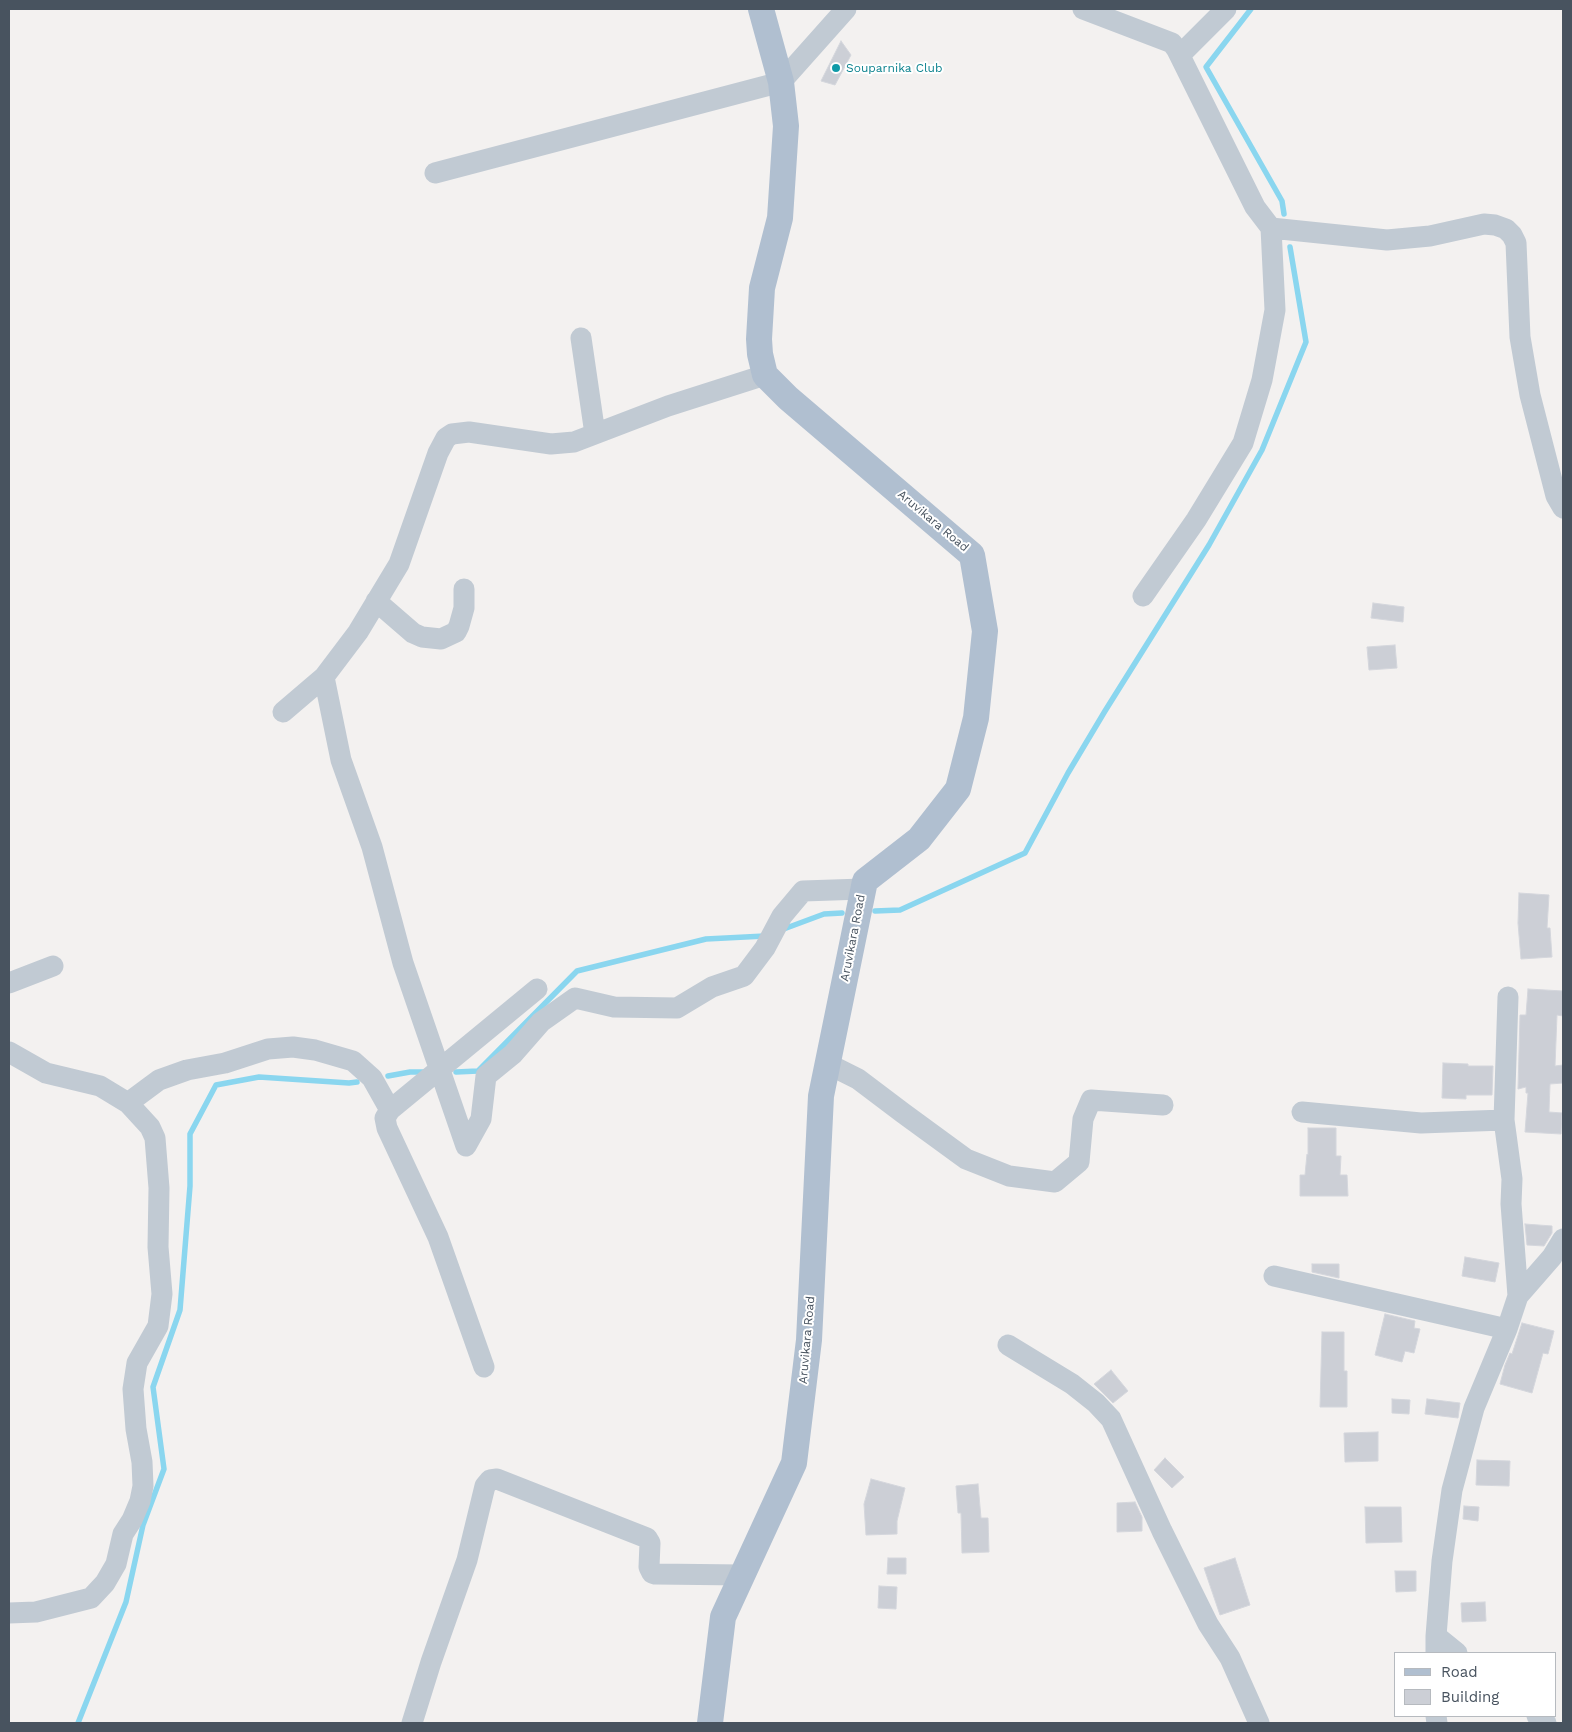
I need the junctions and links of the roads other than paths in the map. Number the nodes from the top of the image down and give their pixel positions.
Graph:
1 (761, 9) edge
2 (846, 9) edge
3 (1083, 9) edge
4 (1226, 9) edge
5 (1180, 56) junction
6 (780, 82) junction
7 (435, 174) dead end
8 (1271, 228) junction
9 (581, 338) dead end
10 (765, 376) junction
11 (595, 434) junction
12 (1563, 508) edge
13 (464, 588) dead end
14 (1143, 596) dead end
15 (376, 602) junction
16 (324, 677) junction
17 (283, 712) dead end
18 (863, 889) junction
19 (53, 966) dead end
20 (9, 983) edge
21 (537, 989) dead end
22 (1508, 997) dead end
23 (9, 1052) edge
24 (828, 1064) junction
25 (440, 1069) junction
26 (128, 1103) junction
27 (1163, 1105) dead end
28 (390, 1110) junction
29 (1302, 1112) dead end
30 (1504, 1120) junction
31 (1563, 1238) edge
32 (1274, 1276) dead end
33 (1518, 1296) junction
34 (1507, 1329) junction
35 (1008, 1345) dead end
36 (484, 1368) dead end
37 (743, 1575) junction
38 (9, 1613) edge
39 (1436, 1645) edge
40 (1454, 1652) edge
41 (412, 1723) edge
42 (710, 1723) edge
43 (1259, 1723) edge

1 - 6 main road
2 - 6 street
3 - 5 street
4 - 5 street
5 - 8 street
6 - 7 street
6 - 10 main road
8 - 12 street
8 - 14 street
9 - 11 street
10 - 11 street
10 - 18 main road, Aruvikara Road
11 - 15 street
13 - 15 street
15 - 16 street
16 - 17 street
16 - 25 street
18 - 24 main road, Aruvikara Road
18 - 25 street
19 - 20 street
21 - 25 street
22 - 30 street
23 - 26 street
24 - 27 street
24 - 37 main road, Aruvikara Road
25 - 28 street
26 - 28 street
26 - 38 street
28 - 36 street
29 - 30 street
30 - 33 street
31 - 33 street
32 - 34 street
33 - 34 street
34 - 39 street
35 - 43 street
37 - 41 street
37 - 42 main road, Aruvikara Road
39 - 40 street

